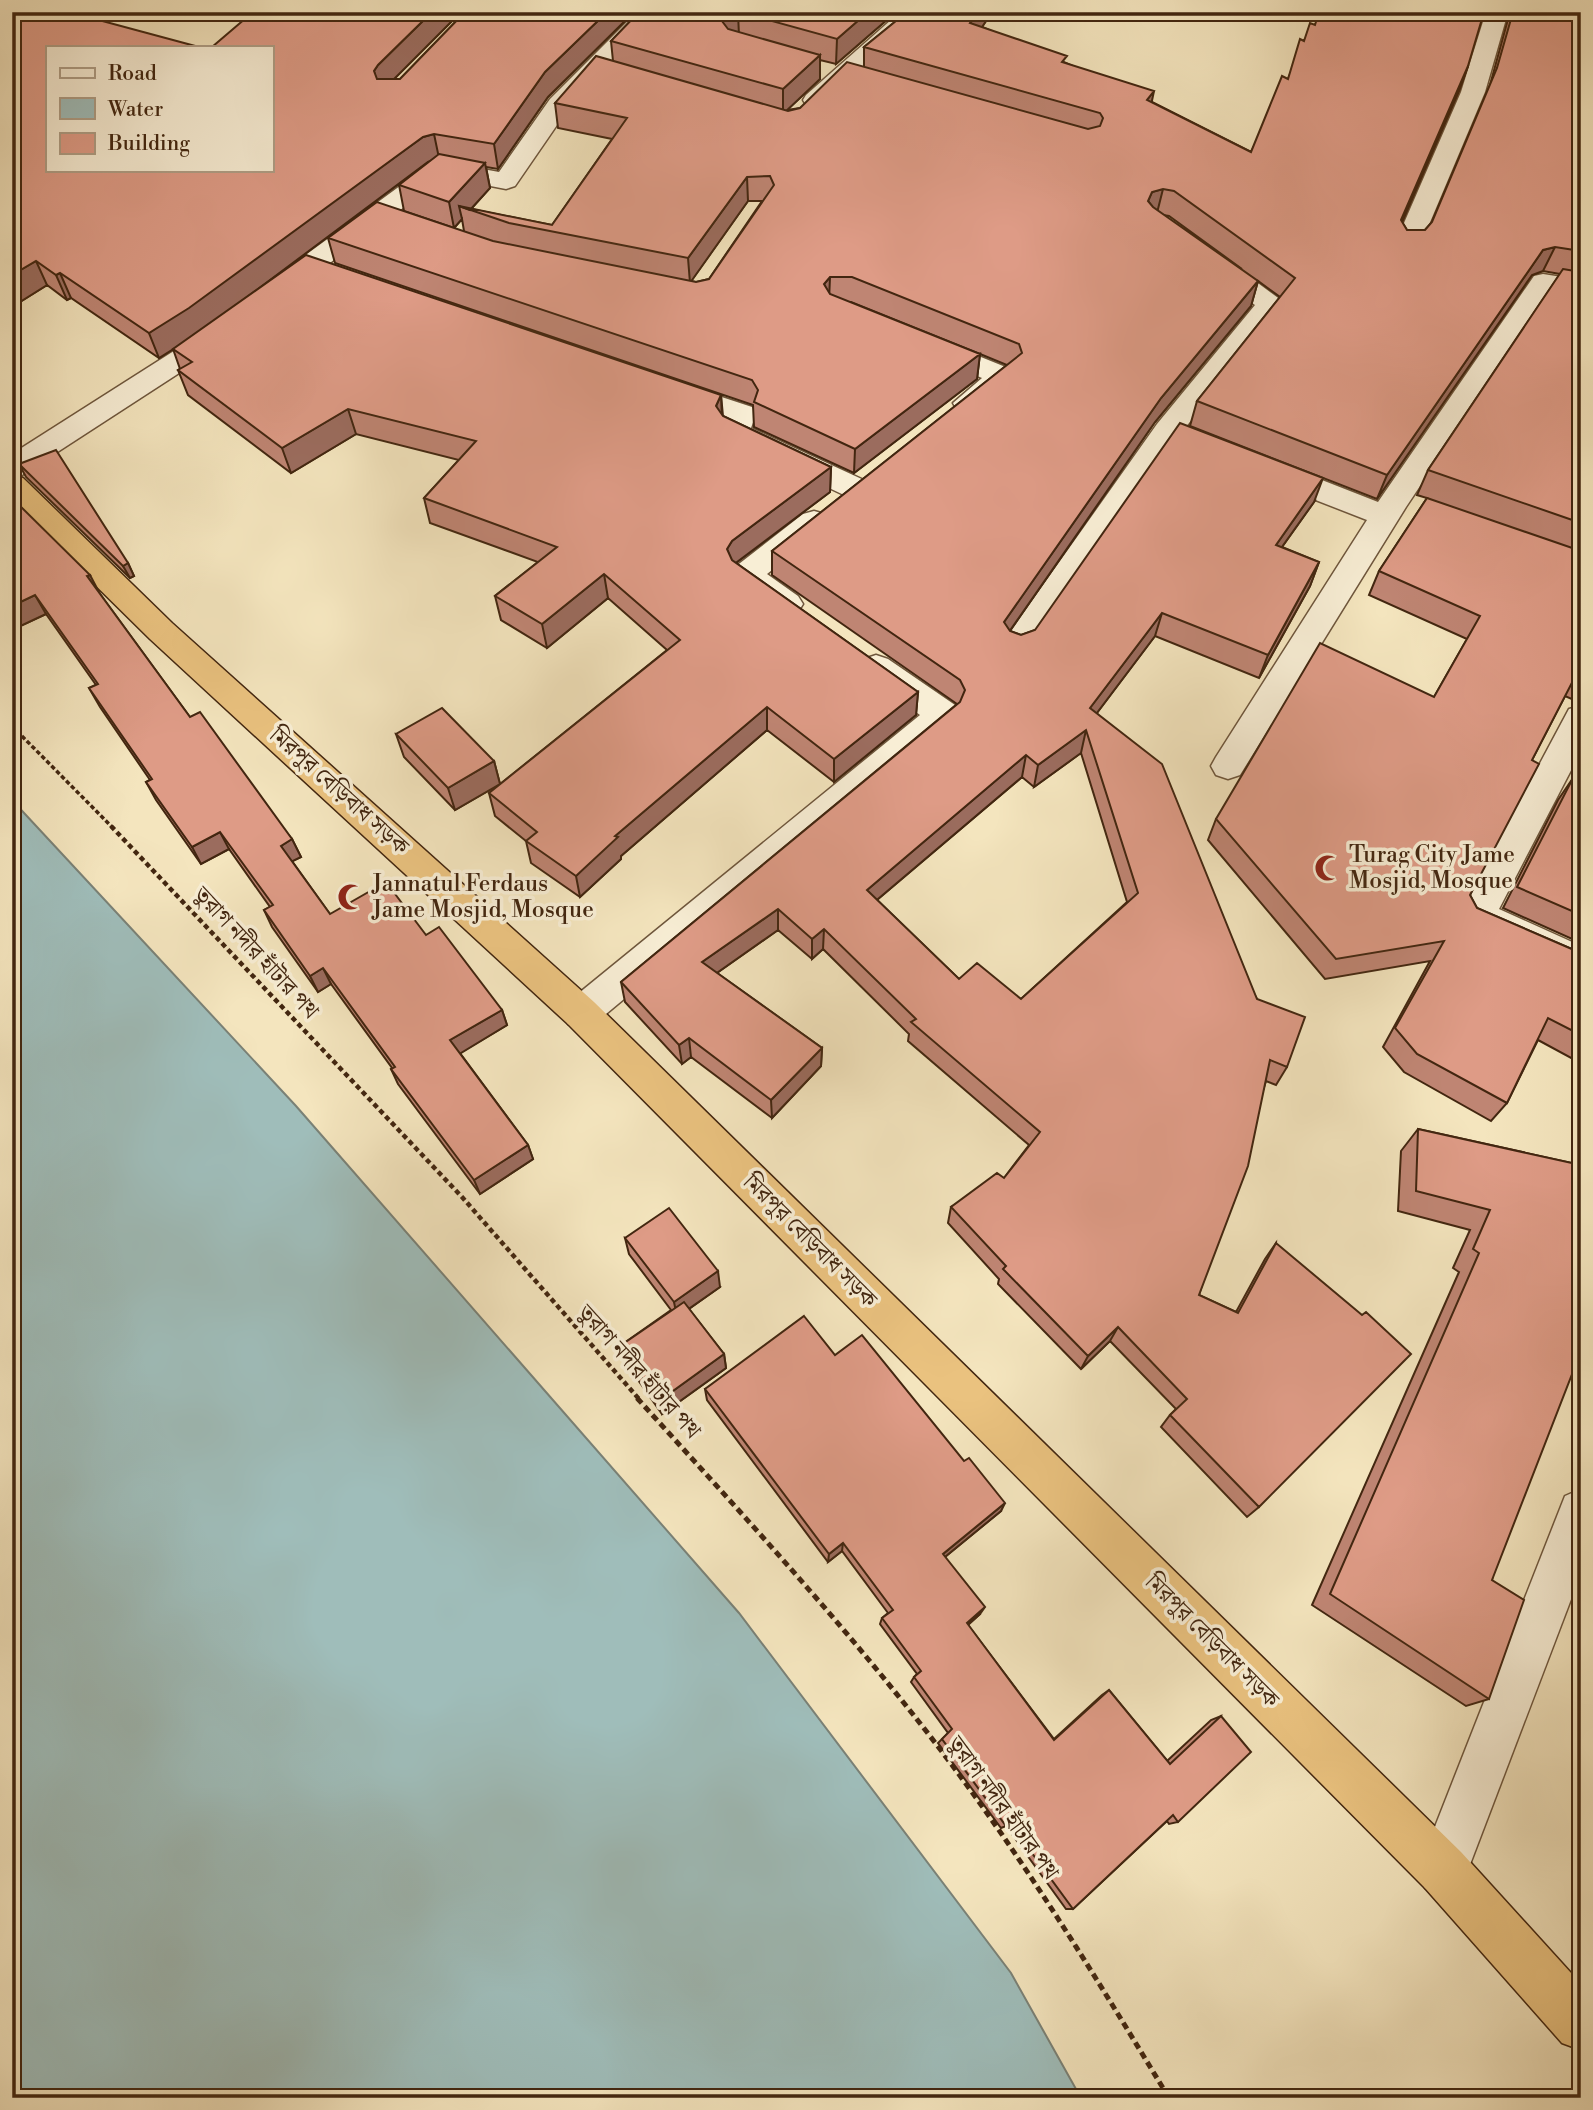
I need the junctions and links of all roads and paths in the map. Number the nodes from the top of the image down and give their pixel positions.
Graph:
1 (650, 12) edge
2 (912, 12) edge
3 (1497, 12) edge
4 (815, 67) edge
5 (841, 75) junction
6 (867, 82) edge
7 (797, 117) edge
8 (377, 213) junction
9 (403, 222) edge
10 (1407, 246) edge
11 (1192, 247) edge
12 (1581, 288) edge
13 (906, 335) edge
14 (653, 383) edge
15 (939, 424) edge
16 (1244, 461) edge
17 (12, 468) edge
18 (12, 485) edge
19 (1400, 508) junction
20 (812, 621) edge
21 (1018, 644) edge
22 (856, 652) edge
23 (1581, 718) edge
24 (12, 726) edge
25 (1228, 766) dead end
26 (1581, 963) edge
27 (581, 1013) junction
28 (1581, 1512) edge
29 (1443, 1870) junction
30 (1581, 2024) edge
31 (1169, 2098) edge

1 - 8 street
2 - 5 street
3 - 10 street
4 - 5 street
5 - 6 street
5 - 7 street
8 - 9 street
8 - 17 street
11 - 21 street
12 - 19 street
13 - 15 street
14 - 20 street
16 - 19 street
18 - 27 highway, মিরপুর বেড়িবাধ সড়ক
19 - 25 street
22 - 27 street
23 - 26 street
24 - 31 path, তুরাগ নদীর হাঁটার পথ
27 - 29 highway, মিরপুর বেড়িবাধ সড়ক
28 - 29 street
29 - 30 highway, মিরপুর বেড়িবাধ সড়ক

